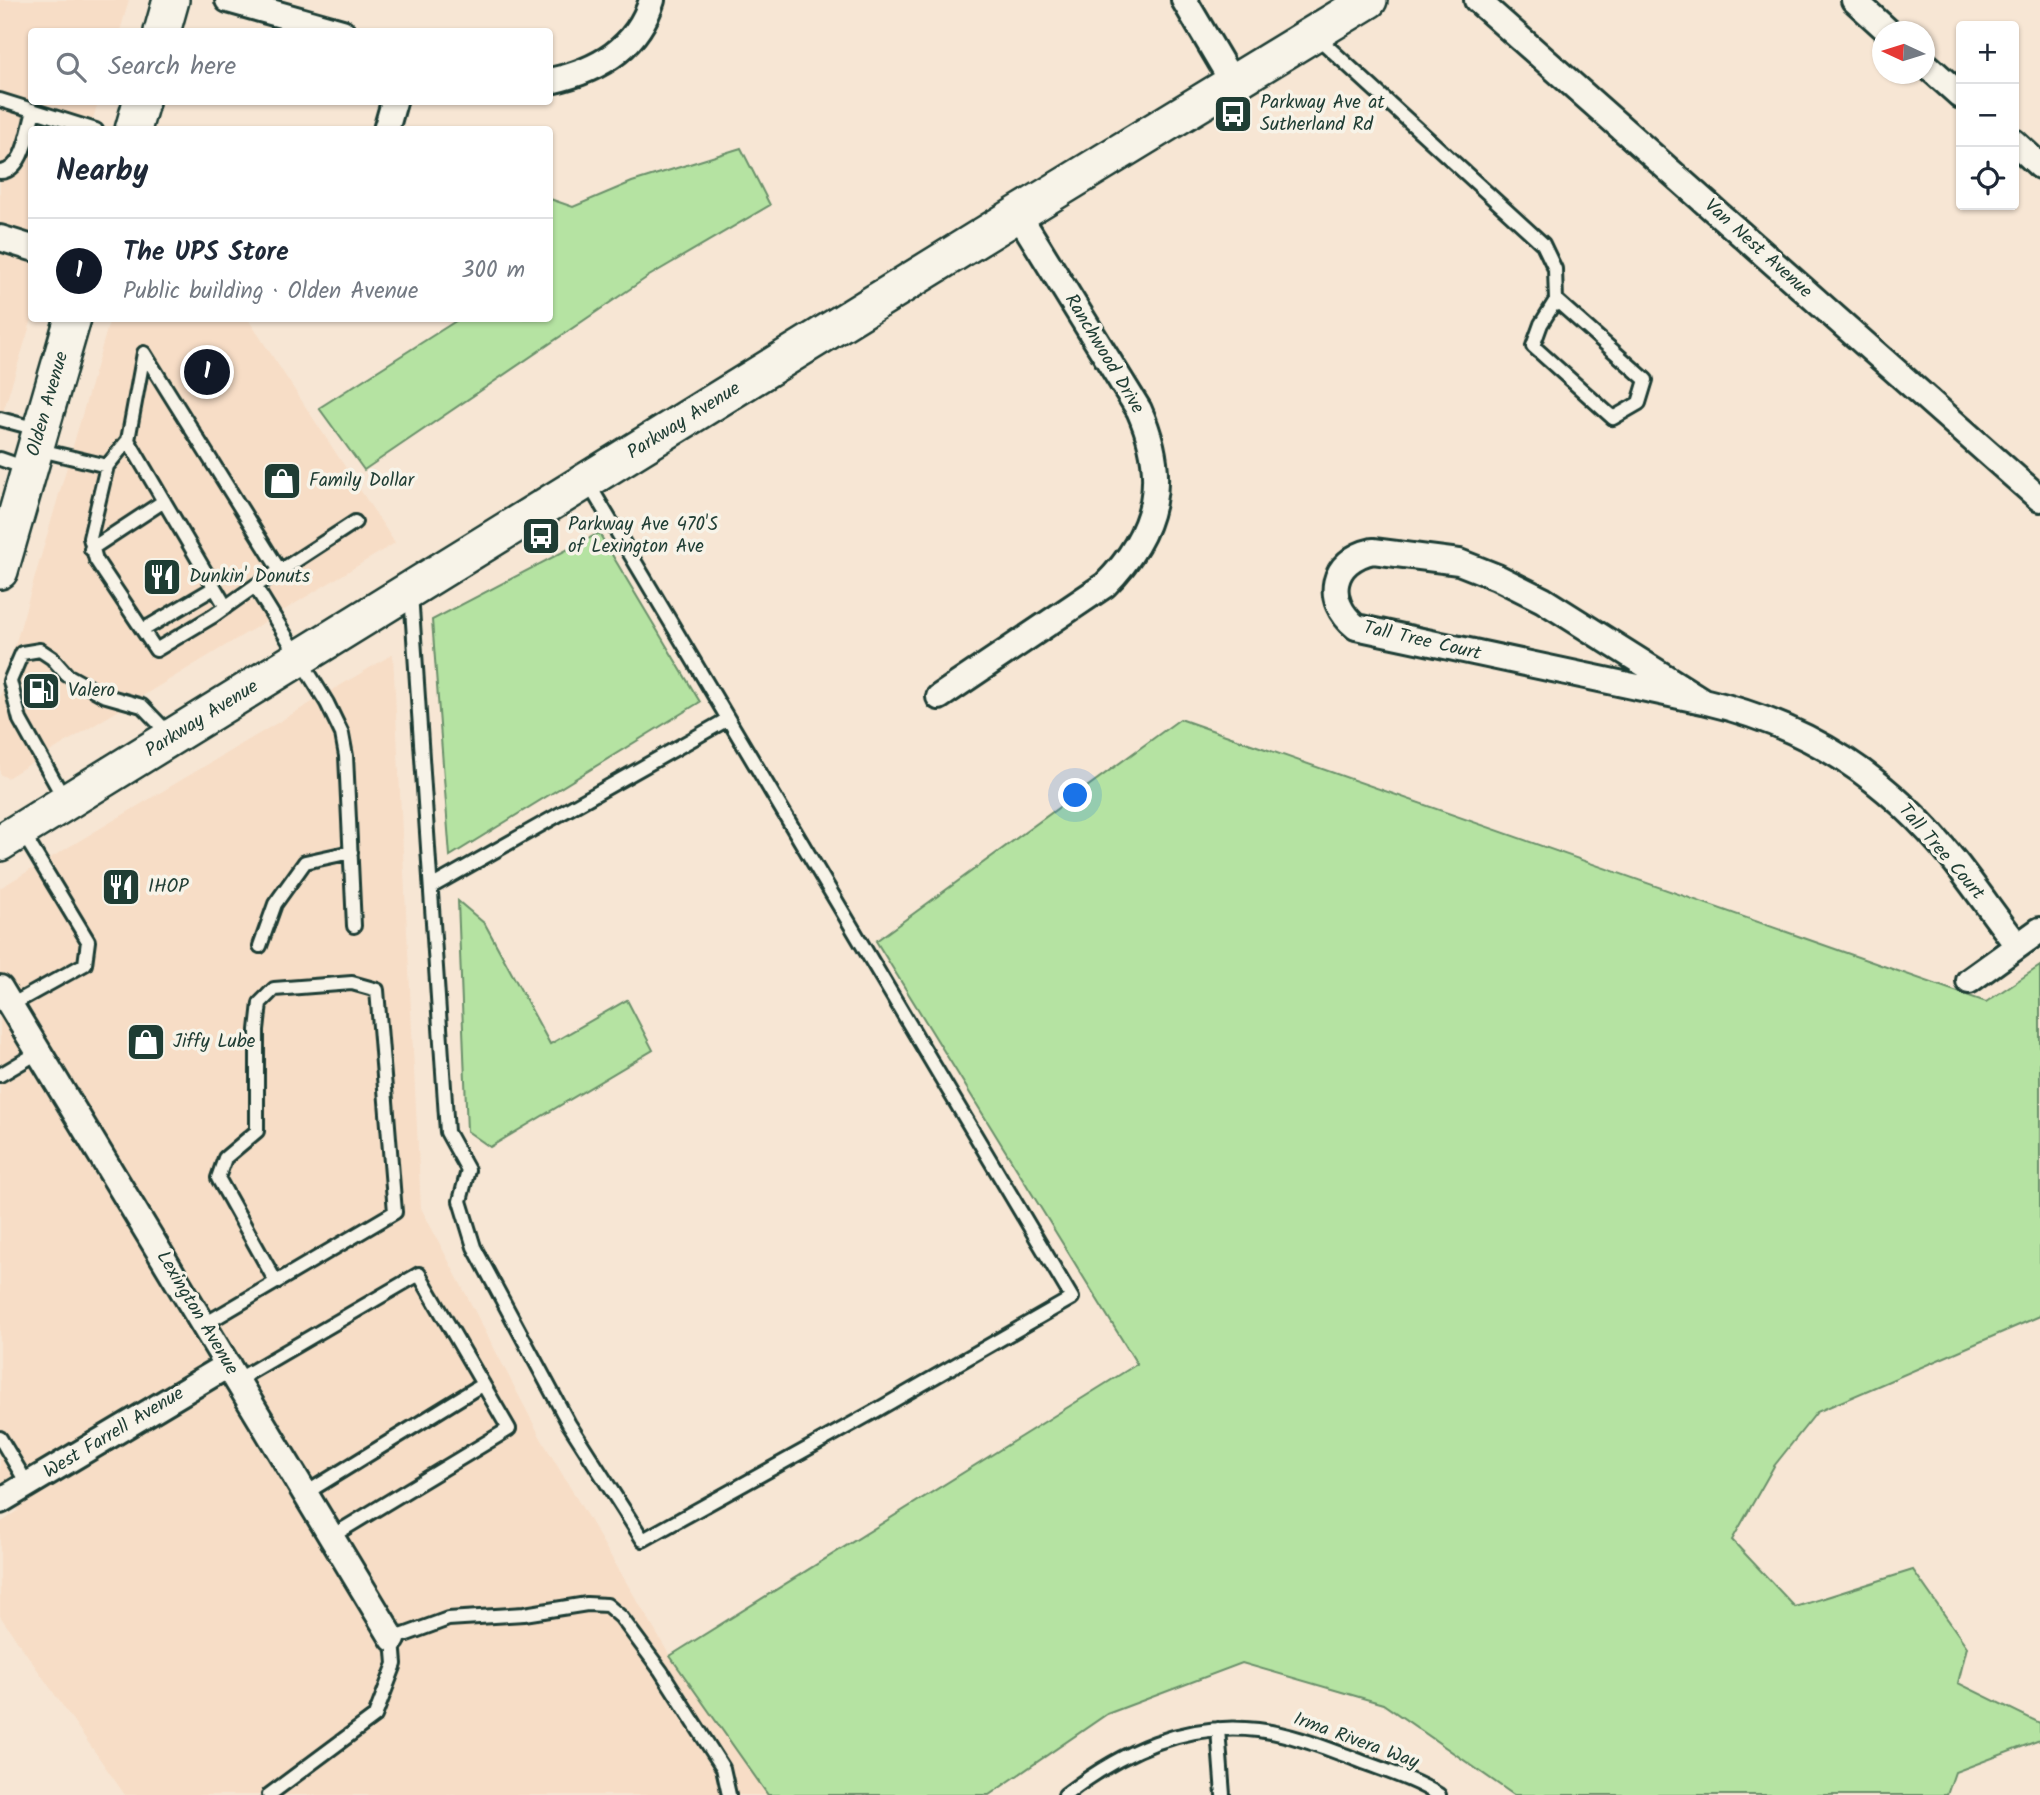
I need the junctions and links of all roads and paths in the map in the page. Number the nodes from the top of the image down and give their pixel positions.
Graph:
1 (228, 0) edge
2 (652, 0) edge
3 (1184, 0) edge
4 (1369, 0) edge
5 (1477, 0) edge
6 (1854, 0) edge
7 (1877, 21) edge
8 (328, 28) edge
9 (1313, 34) junction
10 (1935, 73) edge
11 (553, 80) edge
12 (1233, 83) junction
13 (1956, 92) edge
14 (0, 100) edge
15 (140, 105) edge
16 (393, 105) edge
17 (34, 111) junction
18 (29, 126) edge
19 (83, 126) edge
20 (134, 126) edge
21 (387, 126) edge
22 (28, 130) edge
23 (2019, 147) edge
24 (2040, 166) edge
25 (0, 172) edge
26 (1018, 214) junction
27 (0, 238) edge
28 (28, 247) edge
29 (1556, 300) junction
30 (72, 322) edge
31 (0, 419) edge
32 (128, 440) junction
33 (27, 452) edge
34 (107, 466) junction
35 (587, 481) junction
36 (2040, 499) edge
37 (164, 501) junction
38 (355, 522) dead end
39 (91, 548) junction
40 (0, 571) edge
41 (280, 571) junction
42 (255, 586) junction
43 (214, 588) junction
44 (411, 589) junction
45 (226, 607) junction
46 (143, 631) junction
47 (299, 659) junction
48 (5, 677) edge
49 (939, 697) dead end
50 (1703, 701) junction
51 (729, 719) junction
52 (172, 737) junction
53 (67, 802) junction
54 (11, 837) edge
55 (351, 852) junction
56 (431, 887) junction
57 (354, 926) dead end
58 (2040, 930) edge
59 (2017, 945) junction
60 (260, 946) dead end
61 (1969, 981) dead end
62 (5, 996) edge
63 (40, 1052) junction
64 (0, 1075) edge
65 (276, 1282) junction
66 (205, 1324) junction
67 (233, 1373) junction
68 (483, 1384) junction
69 (0, 1438) edge
70 (28, 1485) junction
71 (306, 1493) junction
72 (0, 1501) edge
73 (332, 1536) junction
74 (393, 1639) junction
75 (1218, 1729) junction
76 (269, 1795) edge
77 (729, 1795) edge
78 (1065, 1795) edge
79 (1223, 1795) edge
80 (1439, 1795) edge

1 - 8 street
2 - 11 street
3 - 12 street
4 - 9 main road, Parkway Avenue
5 - 36 street, Van Nest Avenue
6 - 7 street
9 - 12 main road, Parkway Avenue
9 - 29 lane
10 - 13 street
12 - 26 main road, Parkway Avenue
14 - 17 lane
15 - 20 main road
16 - 21 street
17 - 18 lane
17 - 19 lane
22 - 25 lane
23 - 24 street
26 - 35 main road, Parkway Avenue
26 - 49 street, Ranchwood Drive
27 - 28 street
29 - 29 lane
30 - 33 main road, Olden Avenue
31 - 33 lane
32 - 34 lane
32 - 37 lane
32 - 41 lane
33 - 34 lane
33 - 40 main road, Olden Avenue
34 - 39 lane
35 - 44 main road, Parkway Avenue
35 - 51 lane
37 - 39 lane
37 - 43 lane
38 - 41 lane
39 - 46 lane
41 - 42 lane
42 - 45 lane
42 - 47 lane
43 - 45 lane
43 - 46 lane
44 - 47 main road, Parkway Avenue
44 - 56 lane
45 - 46 lane
47 - 52 main road, Parkway Avenue
47 - 55 lane
48 - 52 lane
48 - 53 lane
50 - 50 street, Tall Tree Court
50 - 59 street, Tall Tree Court
51 - 56 lane
51 - 56 lane
52 - 53 main road, Parkway Avenue
53 - 54 main road, Parkway Avenue
54 - 62 lane
55 - 57 lane
55 - 60 lane
58 - 59 street
59 - 61 street
62 - 63 street, Lexington Avenue
63 - 64 lane
63 - 66 street, Lexington Avenue
65 - 65 lane
65 - 66 lane
66 - 67 street, Lexington Avenue
67 - 68 lane
67 - 70 street, West Farrell Avenue
67 - 71 street, Lexington Avenue
68 - 71 lane
68 - 73 lane
69 - 70 lane
70 - 72 street, West Farrell Avenue
71 - 73 street, Lexington Avenue
73 - 74 street, Lexington Avenue
74 - 76 lane
74 - 77 lane
75 - 78 lane, Irma Rivera Way
75 - 79 lane
75 - 80 lane, Irma Rivera Way

